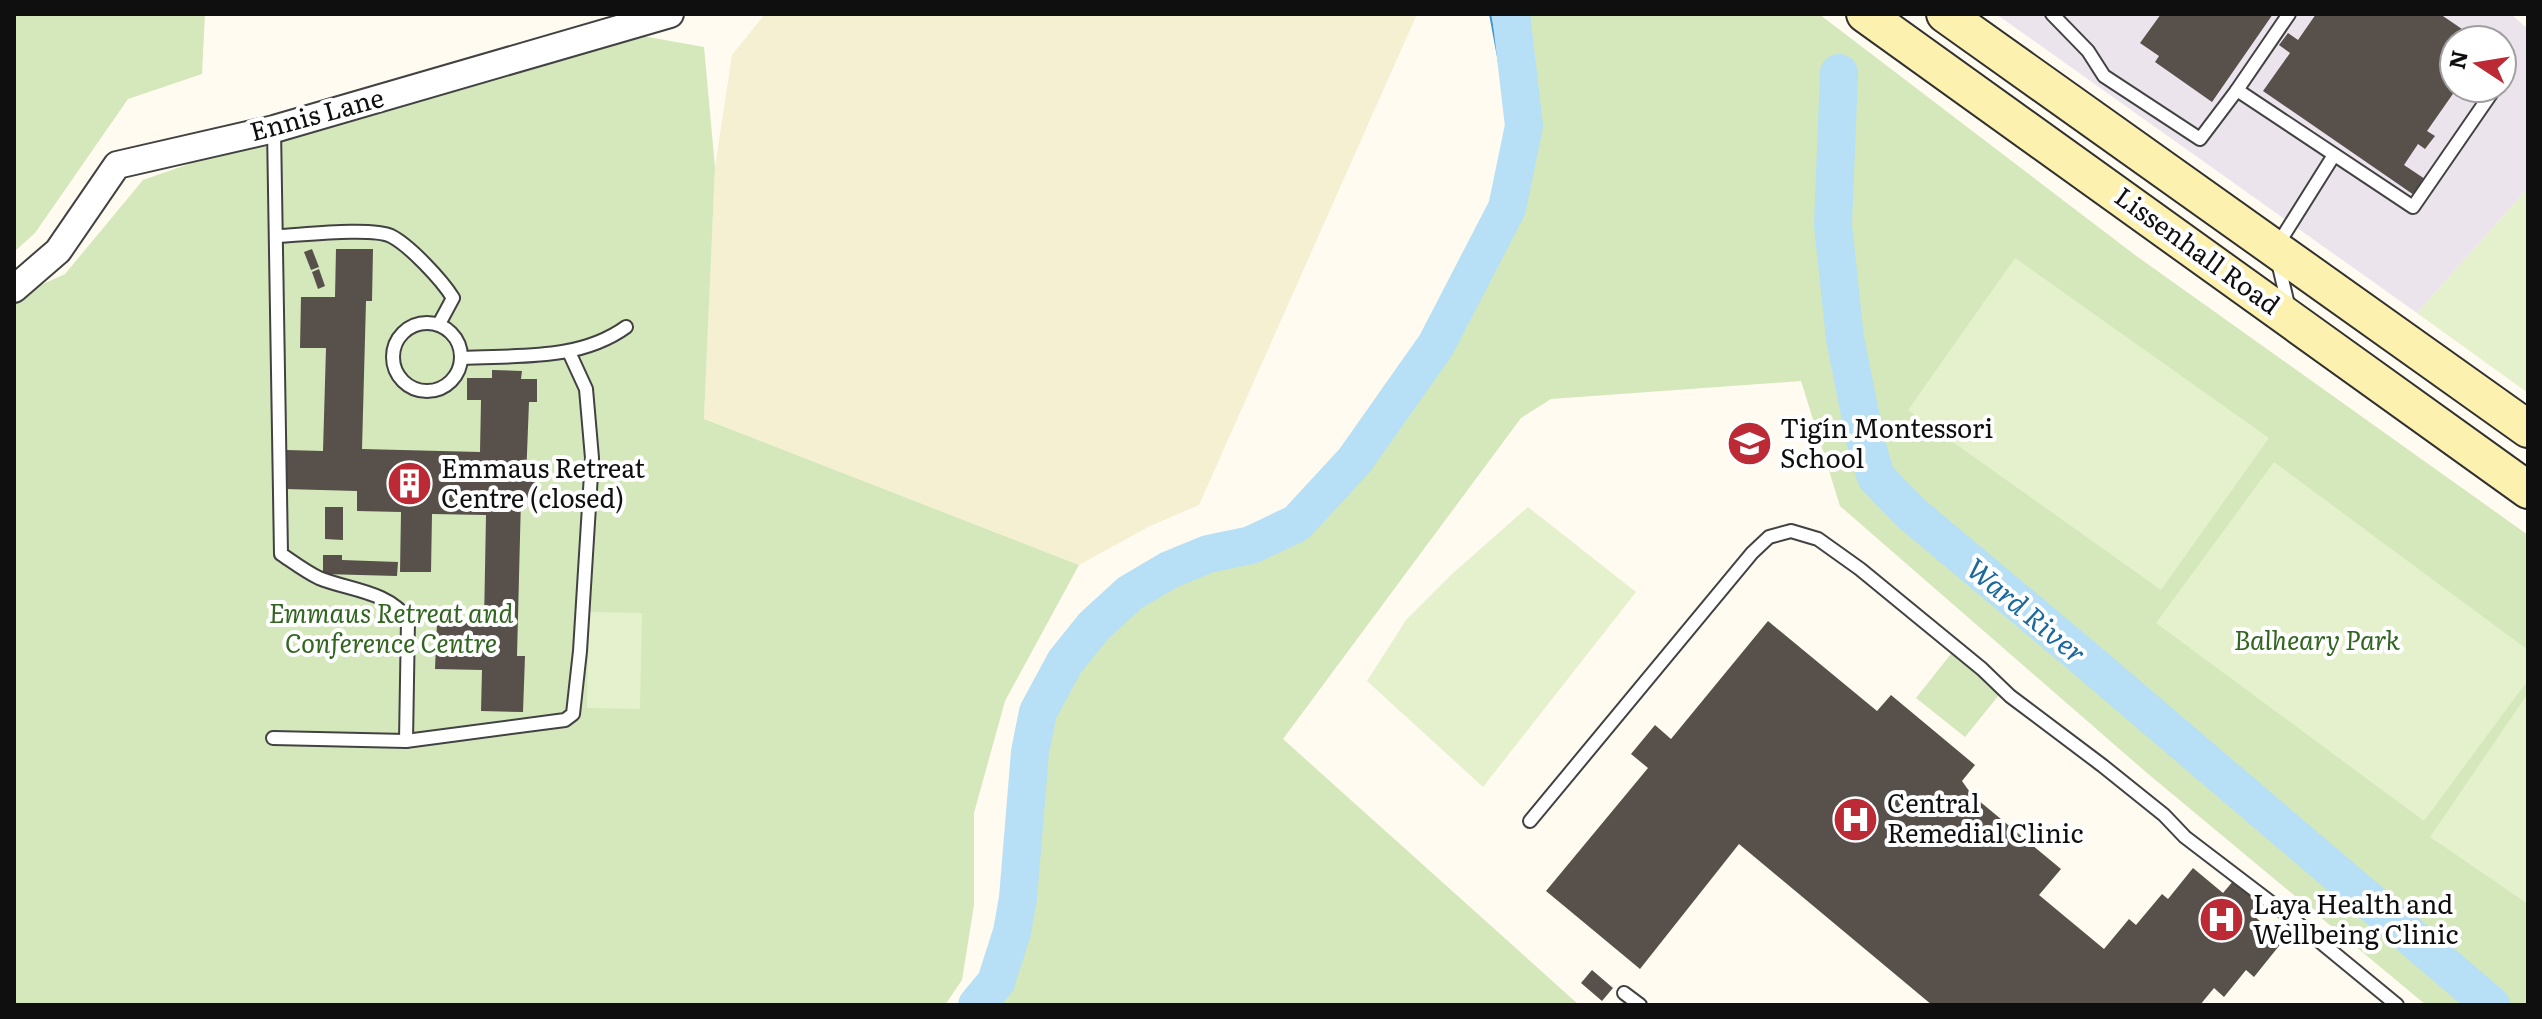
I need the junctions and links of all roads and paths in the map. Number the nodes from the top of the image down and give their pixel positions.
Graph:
1 (670, 14) edge
2 (1865, 14) edge
3 (1945, 14) edge
4 (2052, 14) edge
5 (2289, 14) edge
6 (2237, 90) junction
7 (2484, 104) edge
8 (274, 129) junction
9 (2334, 155) junction
10 (278, 236) junction
11 (2275, 249) junction
12 (14, 289) edge
13 (2291, 319) junction
14 (439, 324) junction
15 (626, 327) dead end
16 (569, 352) junction
17 (462, 358) junction
18 (2528, 429) edge
19 (2528, 490) edge
20 (273, 738) dead end
21 (406, 741) junction
22 (1530, 821) dead end
23 (1624, 993) dead end
24 (1640, 1005) edge
25 (2397, 1005) edge

1 - 8 street, Ennis Lane
2 - 13 main road, Lissenhall Road
3 - 11 main road, Lissenhall Road
4 - 6 lane
5 - 6 lane
6 - 9 lane
7 - 9 lane
8 - 10 lane
8 - 12 street, Ennis Lane
9 - 11 lane
10 - 14 lane
10 - 21 lane
11 - 13 lane
11 - 18 main road, Lissenhall Road
13 - 19 main road, Lissenhall Road
14 - 17 lane
14 - 17 lane
15 - 16 lane
16 - 17 lane
16 - 21 lane
20 - 21 lane
22 - 25 lane
23 - 24 lane

